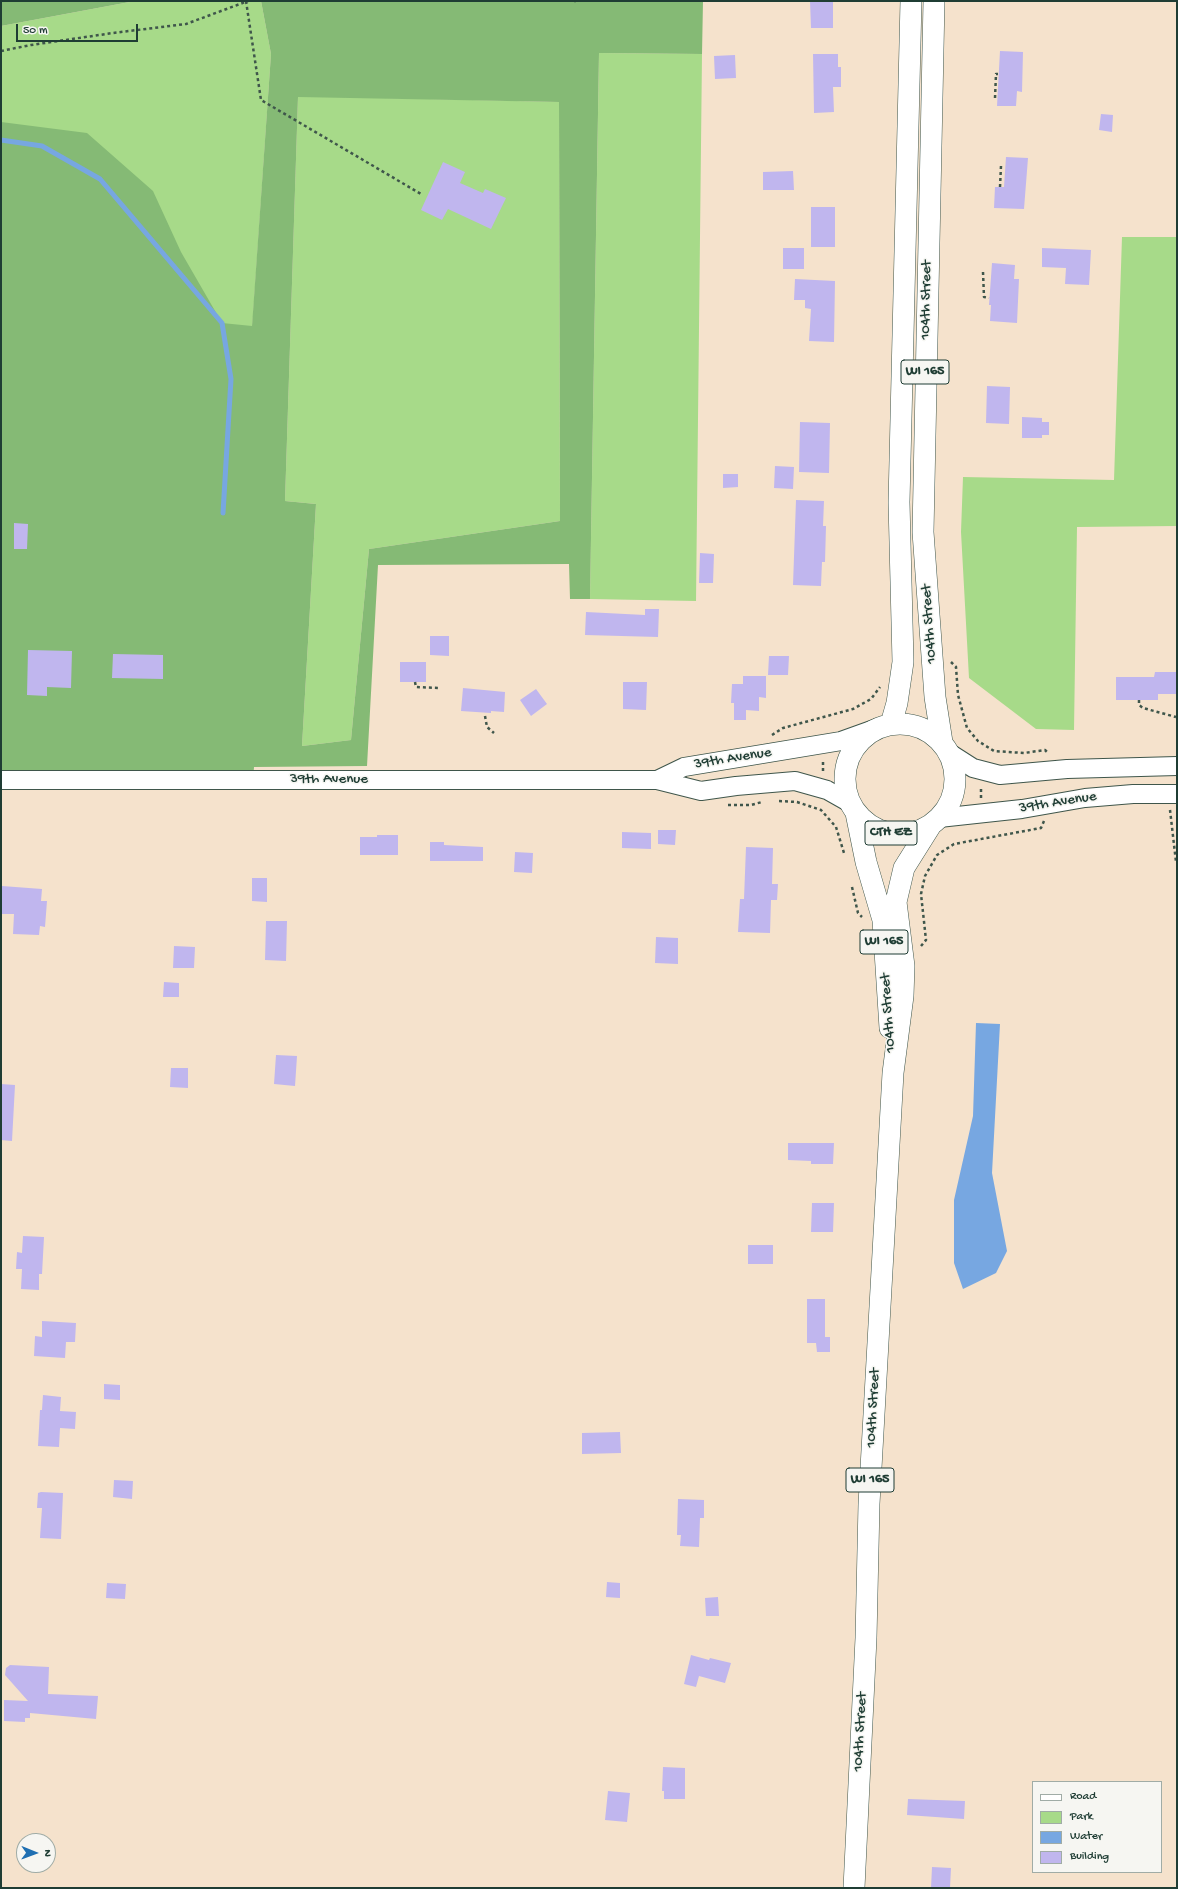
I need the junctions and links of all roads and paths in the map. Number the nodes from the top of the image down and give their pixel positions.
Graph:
1 (247, 1) edge
2 (911, 1) edge
3 (934, 1) edge
4 (1, 52) edge
5 (998, 74) dead end
6 (995, 98) dead end
7 (1001, 166) dead end
8 (1000, 187) dead end
9 (421, 194) dead end
10 (983, 272) dead end
11 (989, 298) dead end
12 (415, 682) dead end
13 (881, 685) dead end
14 (439, 688) dead end
15 (958, 695) dead end
16 (1139, 700) dead end
17 (485, 716) dead end
18 (1176, 717) dead end
19 (885, 725) junction
20 (776, 731) dead end
21 (494, 733) dead end
22 (945, 747) junction
23 (1045, 750) dead end
24 (822, 756) dead end
25 (1174, 766) edge
26 (822, 774) dead end
27 (1, 780) edge
28 (657, 780) junction
29 (982, 782) dead end
30 (1174, 794) edge
31 (776, 801) dead end
32 (764, 802) dead end
33 (982, 802) dead end
34 (751, 805) dead end
35 (853, 808) junction
36 (935, 822) junction
37 (1041, 828) dead end
38 (846, 860) dead end
39 (1176, 862) dead end
40 (851, 883) dead end
41 (858, 913) dead end
42 (926, 940) dead end
43 (893, 1073) junction
44 (854, 1888) edge

1 - 4 path
1 - 9 path
2 - 19 main road, 104th Street / WI 165
3 - 22 main road, 104th Street / WI 165
5 - 6 path
7 - 8 path
10 - 11 path
12 - 14 path
13 - 20 path
15 - 23 path
16 - 18 path
17 - 21 path
19 - 22 main road, CTH EZ
19 - 28 main road, 39th Avenue / CTH EZ
19 - 35 main road, WI 165
22 - 25 main road, 39th Avenue / CTH EZ
22 - 36 main road, WI 165
24 - 26 path
25 - 30 main road
27 - 28 main road, 39th Avenue / CTH EZ
28 - 35 main road, 39th Avenue / CTH EZ
29 - 33 path
30 - 36 main road, 39th Avenue / CTH EZ
30 - 39 path
31 - 38 path
32 - 34 path
35 - 36 main road, CTH EZ
35 - 43 main road, 104th Street / WI 165
36 - 43 main road, 104th Street / WI 165
37 - 42 path
40 - 41 path
43 - 44 main road, 104th Street / WI 165

